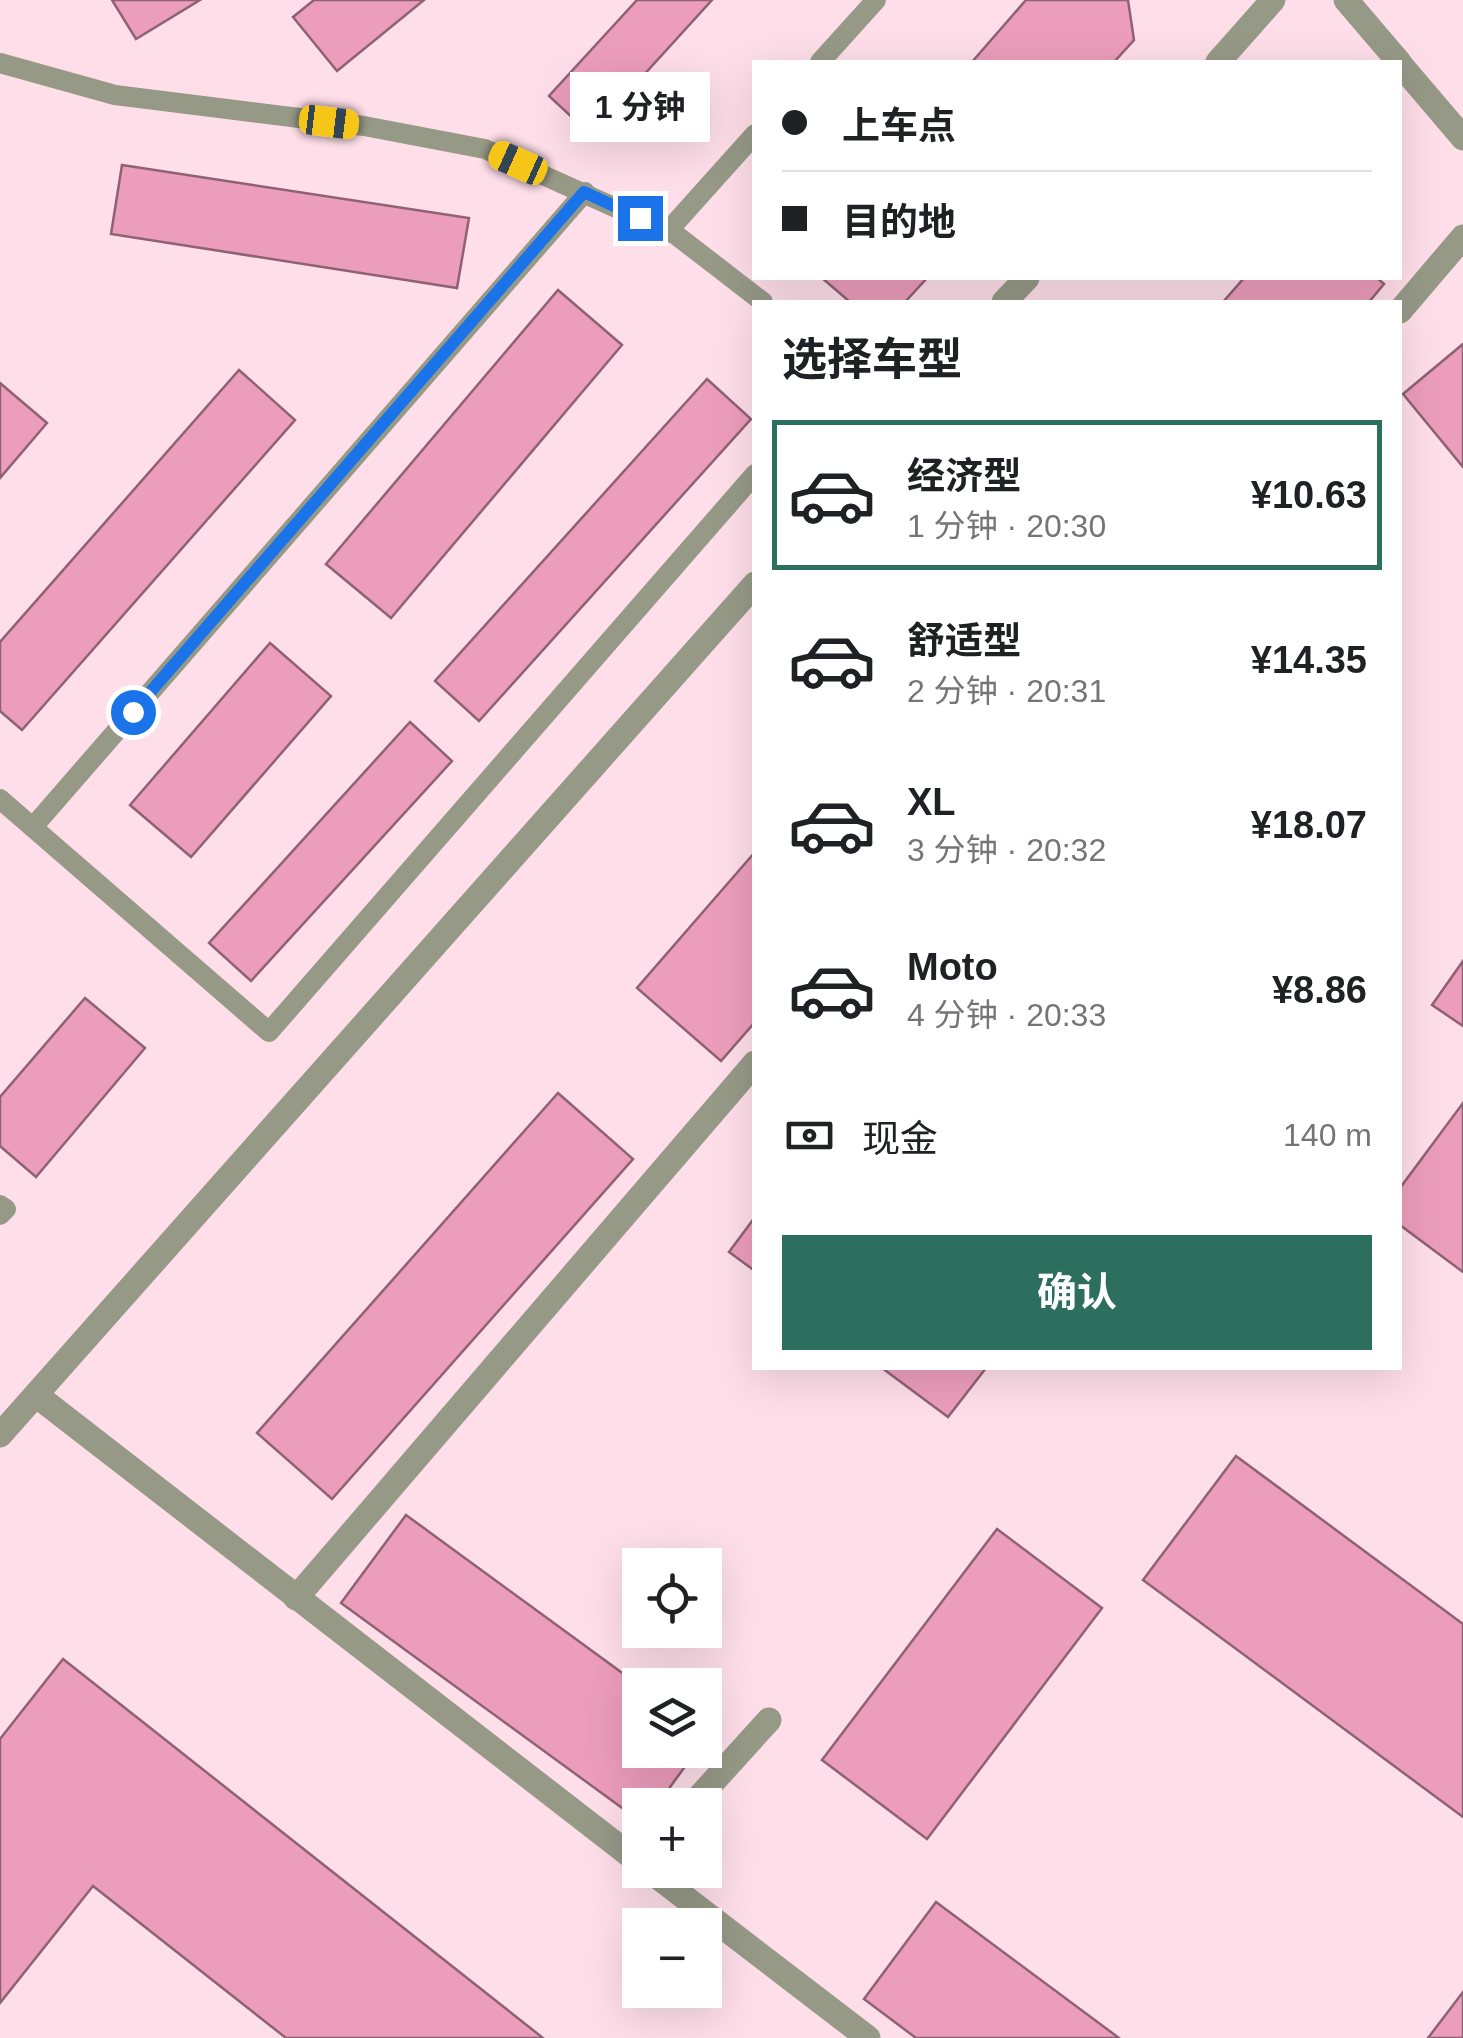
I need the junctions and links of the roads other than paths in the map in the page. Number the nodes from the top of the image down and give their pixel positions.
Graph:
1 (876, 0) edge
2 (1273, 0) edge
3 (1346, 0) edge
4 (822, 60) edge
5 (1220, 60) edge
6 (1397, 60) edge
7 (0, 63) edge
8 (1402, 65) edge
9 (752, 137) edge
10 (1463, 138) edge
11 (584, 192) junction
12 (668, 231) junction
13 (1463, 238) edge
14 (1024, 280) edge
15 (760, 300) edge
16 (1006, 300) edge
17 (1402, 309) edge
18 (752, 477) edge
19 (752, 587) edge
20 (0, 799) edge
21 (33, 827) junction
22 (752, 1066) edge
23 (0, 1204) edge
24 (0, 1216) edge
25 (36, 1395) junction
26 (0, 1436) edge
27 (296, 1598) junction
28 (769, 1720) dead end
29 (707, 1788) edge
30 (622, 1848) edge
31 (672, 1888) edge
32 (868, 2038) edge

1 - 4 lane
2 - 5 street
3 - 6 street
7 - 11 lane
8 - 10 street
9 - 12 lane
11 - 12 lane
11 - 21 lane
12 - 15 lane
13 - 17 street
14 - 16 street
18 - 21 lane
19 - 25 street
20 - 21 lane
22 - 27 street
23 - 24 lane
25 - 26 street
25 - 27 street
27 - 30 street
28 - 29 street
31 - 32 street

